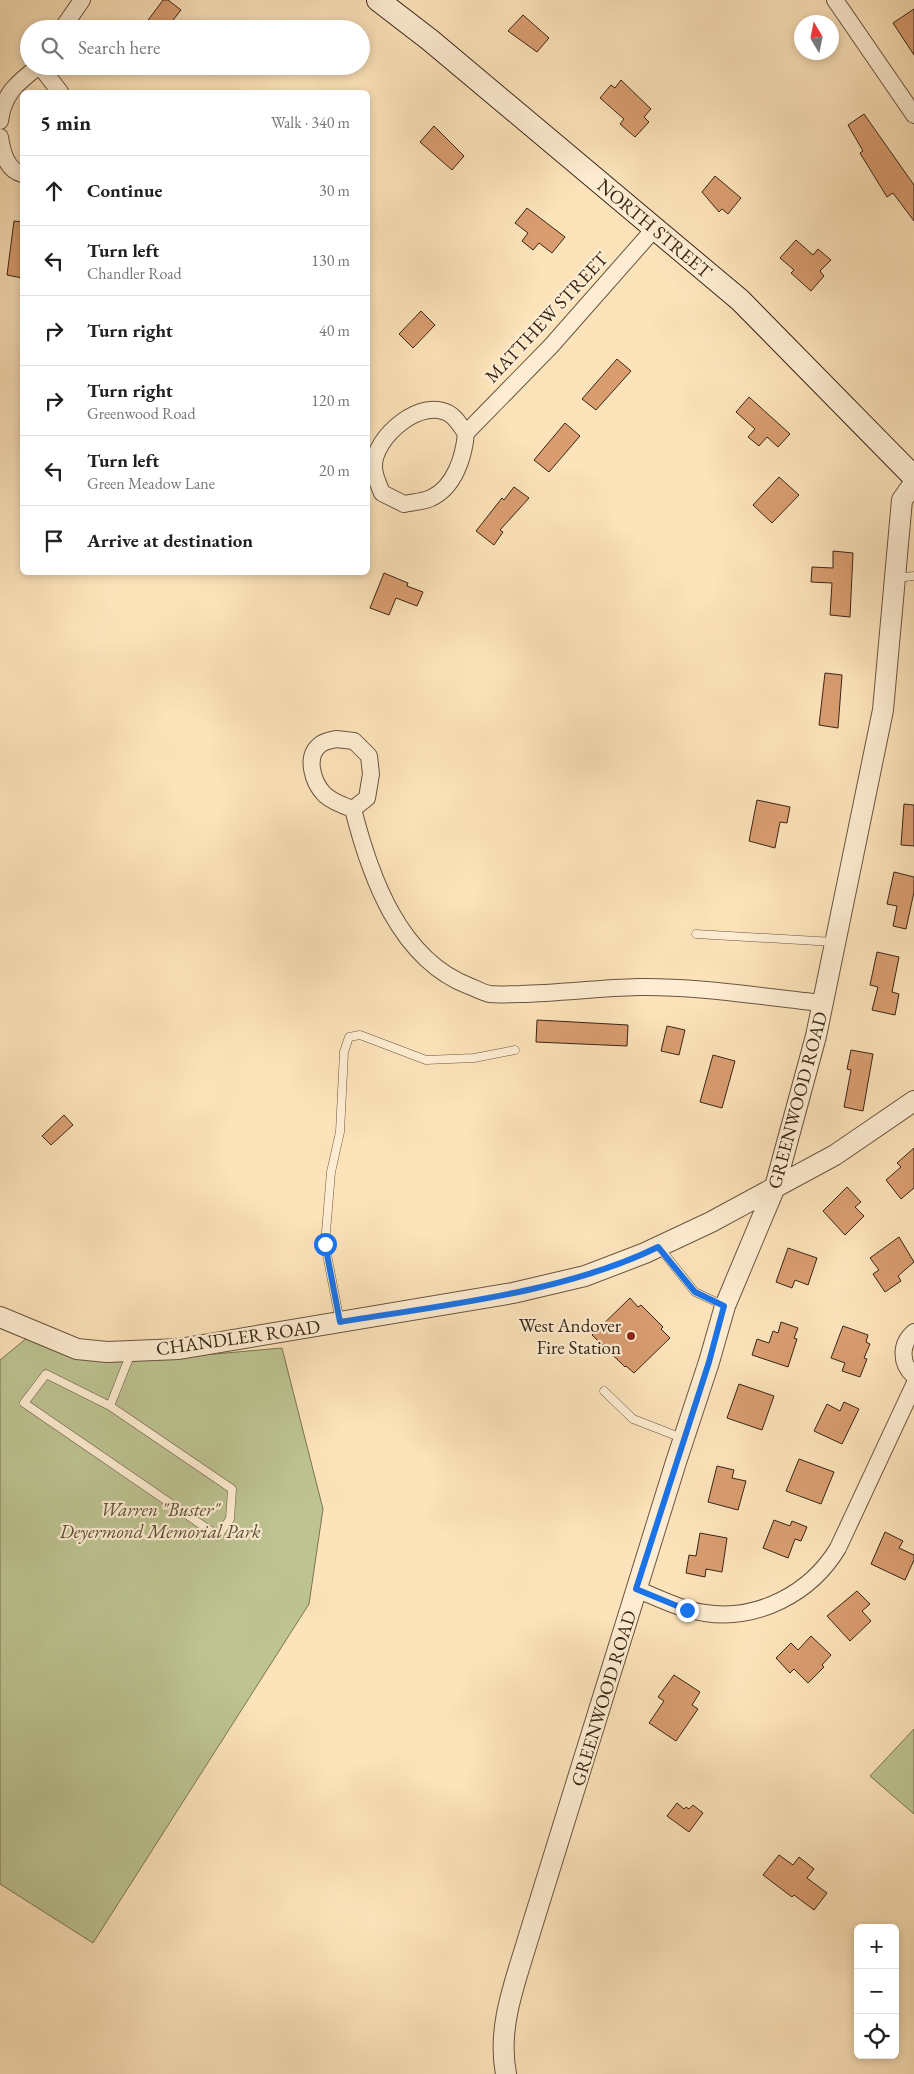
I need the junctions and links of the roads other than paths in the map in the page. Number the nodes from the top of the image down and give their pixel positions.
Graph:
1 (82, 0) edge
2 (378, 0) edge
3 (835, 0) edge
4 (68, 20) edge
5 (29, 75) edge
6 (46, 75) edge
7 (58, 90) edge
8 (914, 115) edge
9 (0, 121) edge
10 (0, 137) edge
11 (20, 174) edge
12 (655, 228) junction
13 (466, 432) junction
14 (914, 477) edge
15 (914, 483) edge
16 (905, 577) edge
17 (353, 809) junction
18 (696, 934) dead end
19 (836, 942) junction
20 (823, 1002) junction
21 (516, 1050) dead end
22 (914, 1101) edge
23 (776, 1187) junction
24 (658, 1247) junction
25 (724, 1306) junction
26 (0, 1317) edge
27 (340, 1322) junction
28 (914, 1332) edge
29 (132, 1351) junction
30 (914, 1376) edge
31 (914, 1385) edge
32 (604, 1391) dead end
33 (110, 1406) junction
34 (684, 1438) junction
35 (636, 1589) junction
36 (506, 2074) edge

1 - 4 street
2 - 12 main road, NORTH STREET
3 - 8 street
5 - 9 street
6 - 7 street
10 - 11 street
12 - 13 street, MATTHEW STREET
12 - 14 main road, NORTH STREET
13 - 13 street
15 - 16 street, GREENWOOD ROAD
16 - 19 street, GREENWOOD ROAD
17 - 17 street
17 - 20 street
18 - 19 lane
19 - 20 street, GREENWOOD ROAD
20 - 23 street, GREENWOOD ROAD
21 - 27 lane
22 - 23 street, CHANDLER ROAD
23 - 24 street, CHANDLER ROAD
23 - 25 street, GREENWOOD ROAD
24 - 25 lane
24 - 27 street, CHANDLER ROAD
25 - 34 street, GREENWOOD ROAD
26 - 29 street, CHANDLER ROAD
27 - 29 street, CHANDLER ROAD
28 - 30 street
29 - 33 lane
31 - 35 street
32 - 34 lane
33 - 33 lane
34 - 35 street, GREENWOOD ROAD
35 - 36 street, GREENWOOD ROAD

